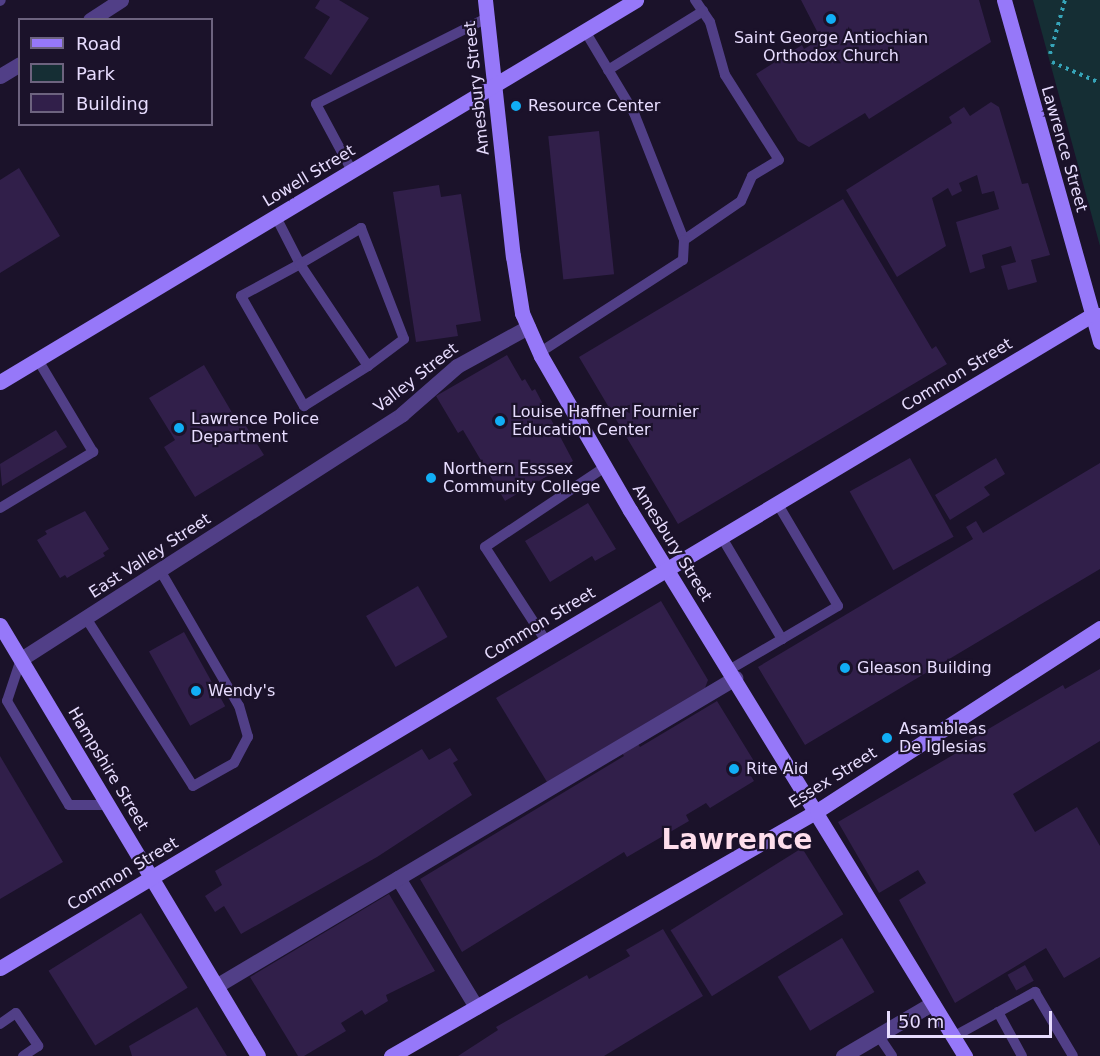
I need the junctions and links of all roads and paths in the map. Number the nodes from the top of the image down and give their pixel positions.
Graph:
1 (121, 0) edge
2 (485, 0) edge
3 (636, 0) edge
4 (695, 0) edge
5 (1004, 0) edge
6 (1065, 0) edge
7 (703, 11) junction
8 (489, 17) junction
9 (93, 18) edge
10 (585, 31) junction
11 (1050, 54) dead end
12 (1052, 62) dead end
13 (18, 65) edge
14 (608, 70) junction
15 (0, 76) edge
16 (1100, 83) edge
17 (495, 84) junction
18 (352, 171) junction
19 (276, 217) junction
20 (684, 240) junction
21 (300, 264) junction
22 (1096, 315) edge
23 (528, 327) junction
24 (1100, 342) edge
25 (539, 352) junction
26 (38, 360) junction
27 (368, 366) junction
28 (0, 382) edge
29 (605, 467) junction
30 (298, 482) joint
31 (777, 503) junction
32 (0, 507) edge
33 (721, 536) junction
34 (666, 569) junction
35 (160, 570) junction
36 (87, 618) junction
37 (0, 625) edge
38 (1100, 628) edge
39 (782, 639) junction
40 (546, 641) junction
41 (21, 659) junction
42 (732, 674) junction
43 (108, 805) junction
44 (817, 811) junction
45 (151, 878) junction
46 (398, 878) junction
47 (0, 968) edge
48 (216, 986) junction
49 (933, 1003) junction
50 (476, 1007) junction
51 (998, 1012) junction
52 (0, 1024) edge
53 (878, 1035) junction
54 (953, 1036) junction
55 (23, 1056) edge
56 (258, 1056) edge
57 (391, 1056) edge
58 (843, 1056) edge
59 (892, 1056) edge
60 (965, 1056) edge
61 (1022, 1056) edge
62 (1072, 1056) edge

1 - 9 street
2 - 8 main road, Amesbury Street
3 - 10 main road, Lowell Street
4 - 7 lane
5 - 22 main road, Lawrence Street
6 - 11 path
7 - 14 lane
7 - 20 lane
8 - 17 main road, Amesbury Street
8 - 18 lane
10 - 14 lane
10 - 17 main road, Lowell Street
12 - 16 path
13 - 15 street
14 - 20 lane
17 - 18 main road, Lowell Street
17 - 23 main road, Amesbury Street
18 - 19 main road, Lowell Street
19 - 21 lane
19 - 26 main road, Lowell Street
20 - 25 lane
21 - 27 lane
21 - 27 lane
21 - 27 lane
22 - 24 main road, Lawrence Street
22 - 31 main road, Common Street
23 - 25 main road, Amesbury Street
23 - 30 street, Valley Street
25 - 29 main road, Amesbury Street
26 - 28 main road, Lowell Street
26 - 32 lane
29 - 34 main road, Amesbury Street
29 - 40 lane
30 - 35 street, East Valley Street
31 - 33 main road, Common Street
31 - 39 lane
33 - 34 main road, Common Street
33 - 39 lane
34 - 40 main road, Common Street
34 - 42 main road, Amesbury Street
35 - 36 street, East Valley Street
35 - 36 lane
36 - 41 street, East Valley Street
37 - 41 main road, Hampshire Street
38 - 44 main road, Essex Street
39 - 42 lane
40 - 45 main road, Common Street
41 - 43 main road, Hampshire Street
41 - 43 lane
42 - 44 main road, Amesbury Street
42 - 46 street
43 - 45 main road, Hampshire Street
44 - 49 main road, Amesbury Street
44 - 50 main road, Essex Street
45 - 47 main road, Common Street
45 - 48 main road, Hampshire Street
46 - 48 street
46 - 50 street
48 - 56 main road, Hampshire Street
49 - 53 street
49 - 54 main road, Amesbury Street
50 - 57 main road, Essex Street
51 - 54 lane
51 - 61 lane
51 - 62 lane
52 - 55 lane
53 - 58 street
53 - 59 lane
54 - 60 main road, Amesbury Street

